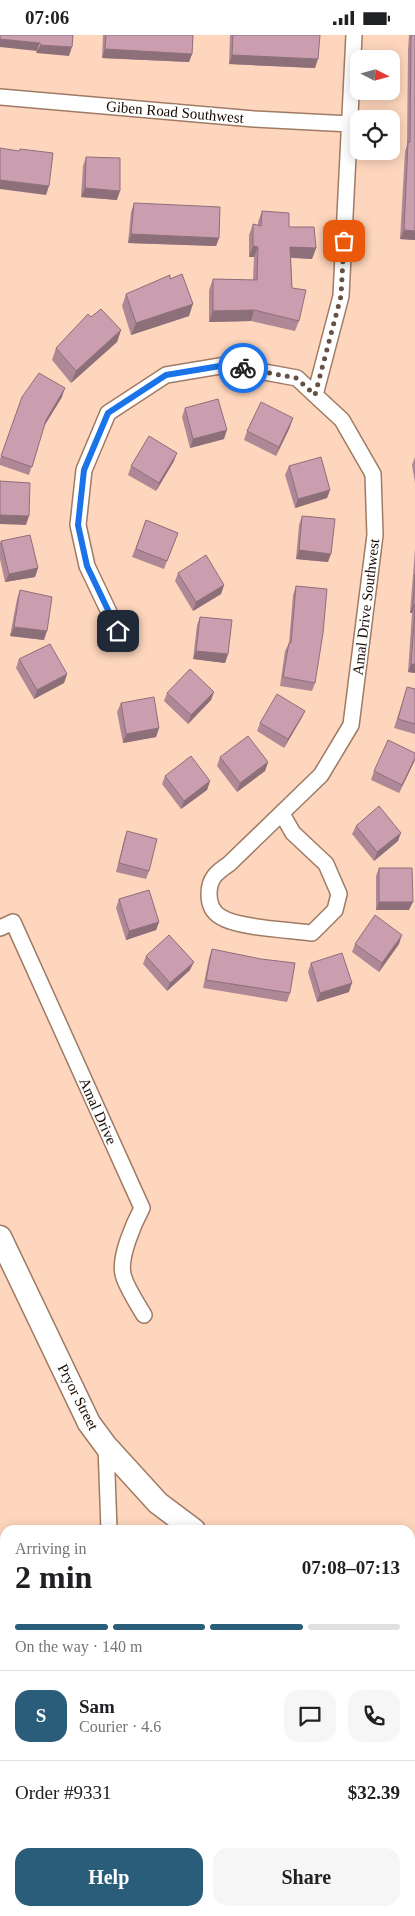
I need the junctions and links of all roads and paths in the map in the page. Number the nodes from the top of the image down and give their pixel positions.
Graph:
1 (354, 35) edge
2 (0, 97) edge
3 (351, 110) edge
4 (350, 124) joint
5 (315, 395) junction
6 (118, 631) dead end
7 (282, 814) junction
8 (0, 928) edge
9 (0, 1237) edge
10 (144, 1315) dead end
11 (106, 1447) junction
12 (109, 1525) edge
13 (187, 1525) edge

1 - 3 street
2 - 4 street, Giben Road Southwest
4 - 5 street
5 - 6 street, Amal Drive Southwest
5 - 7 street, Amal Drive Southwest
7 - 7 street, Amal Drive Southwest
8 - 10 street, Amal Drive
9 - 11 main road, Pryor Street
11 - 12 street
11 - 13 main road, Pryor Street

